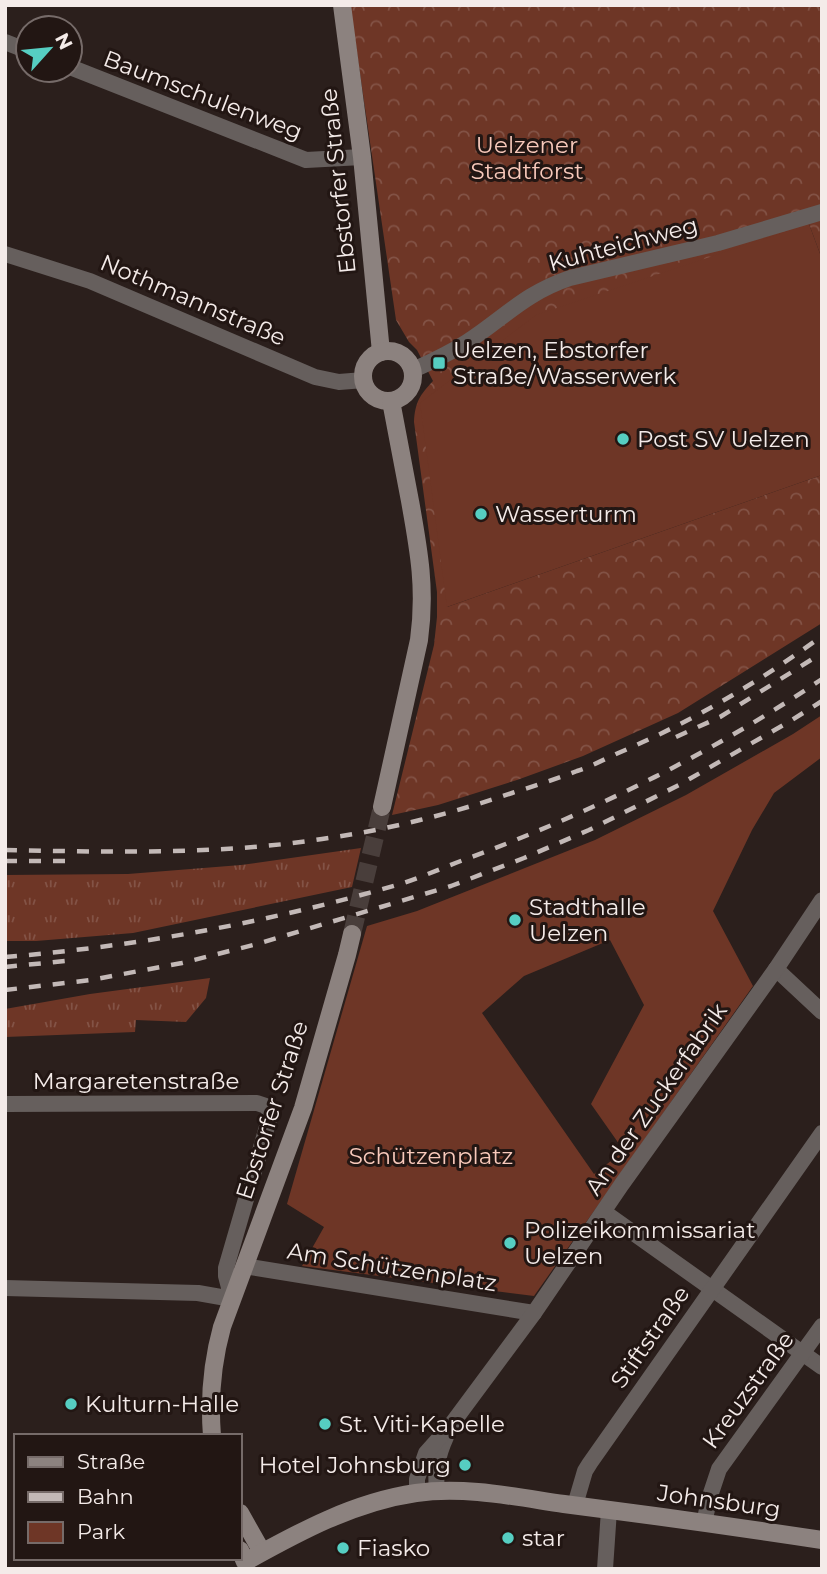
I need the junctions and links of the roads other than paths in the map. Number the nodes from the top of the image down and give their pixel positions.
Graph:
1 (342, 5) edge
2 (84, 73) edge
3 (362, 157) junction
4 (822, 212) edge
5 (5, 254) edge
6 (381, 352) junction
7 (412, 370) junction
8 (364, 380) junction
9 (391, 401) junction
10 (382, 807) tunnel mouth
11 (822, 900) edge
12 (352, 934) tunnel mouth
13 (776, 969) junction
14 (822, 1012) edge
15 (5, 1104) edge
16 (266, 1106) joint
17 (822, 1133) edge
18 (604, 1212) junction
19 (244, 1266) junction
20 (5, 1287) edge
21 (712, 1290) junction
22 (232, 1299) junction
23 (534, 1313) junction
24 (822, 1326) edge
25 (802, 1353) junction
26 (822, 1367) edge
27 (451, 1425) junction
28 (212, 1434) edge
29 (437, 1492) junction
30 (417, 1493) junction
31 (575, 1505) junction
32 (610, 1510) junction
33 (242, 1517) edge
34 (704, 1522) junction
35 (822, 1540) edge
36 (262, 1552) junction
37 (242, 1559) edge
38 (605, 1569) edge

1 - 3 main road, Ebstorfer Straße
2 - 3 street, Baumschulenweg
3 - 6 main road, Ebstorfer Straße
4 - 7 street, Kuhteichweg
5 - 8 street, Nothmannstraße
6 - 7 main road
6 - 8 main road
7 - 9 main road
8 - 9 main road
9 - 10 main road
11 - 13 street, An der Zuckerfabrik
12 - 19 main road, Ebstorfer Straße
13 - 14 street
13 - 18 street, An der Zuckerfabrik
15 - 16 street, Margaretenstraße
16 - 22 street, Ebstorfer Straße
17 - 21 street, Stiftstraße
18 - 21 street
18 - 23 street, An der Zuckerfabrik
19 - 22 main road, Ebstorfer Straße
19 - 23 street, Am Schützenplatz
20 - 22 street
21 - 25 street
21 - 31 street, Stiftstraße
22 - 28 main road, Ebstorfer Straße
23 - 27 street, An der Zuckerfabrik
24 - 25 street, Kreuzstraße
25 - 26 street
25 - 34 street, Kreuzstraße
27 - 29 street, An der Zuckerfabrik
27 - 30 street, An der Zuckerfabrik
29 - 30 main road, Johnsburg
29 - 31 main road, Johnsburg
30 - 36 main road, Johnsburg
31 - 32 main road, Johnsburg
32 - 34 main road, Johnsburg
32 - 38 street
33 - 36 main road
34 - 35 main road, Johnsburg
36 - 37 main road, Johnsburg

